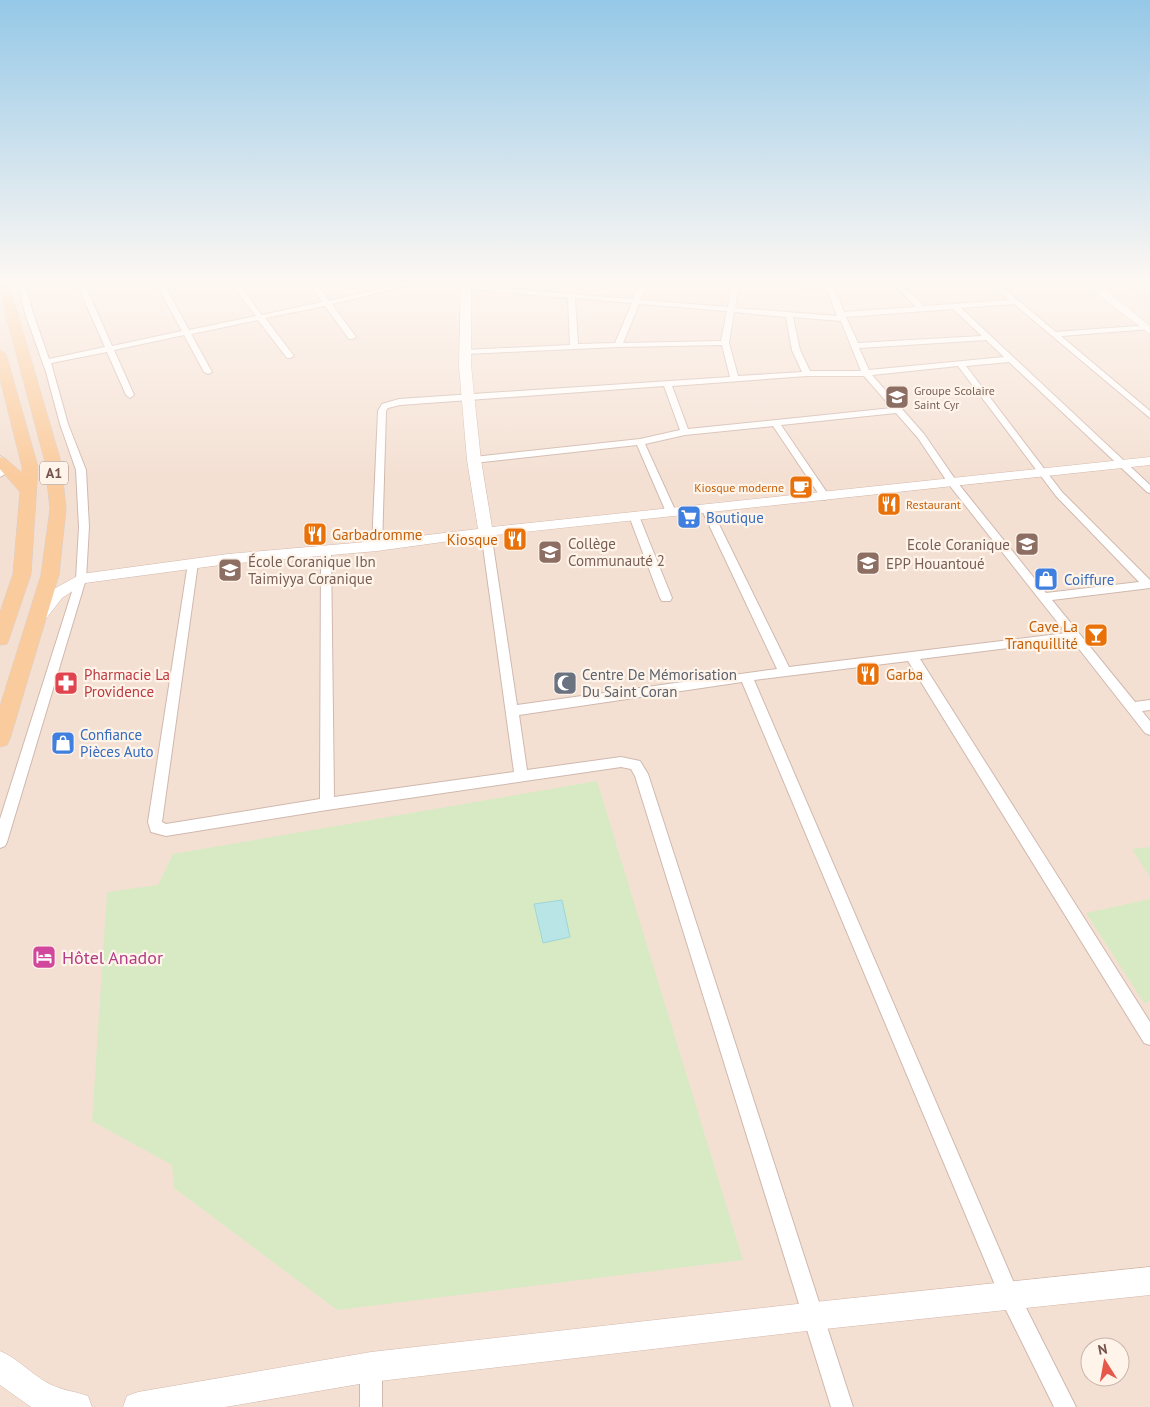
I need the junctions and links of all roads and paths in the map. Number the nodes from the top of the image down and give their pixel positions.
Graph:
1 (20, 346) edge
2 (40, 346) edge
3 (109, 346) edge
4 (130, 346) edge
5 (194, 346) edge
6 (282, 346) edge
7 (465, 346) edge
8 (608, 346) edge
9 (726, 346) edge
10 (796, 346) edge
11 (854, 346) joint
12 (860, 346) edge
13 (997, 346) edge
14 (1069, 346) edge
15 (574, 348) joint
16 (111, 350) junction
17 (465, 352) junction
18 (0, 354) edge
19 (290, 356) dead end
20 (1010, 359) junction
21 (46, 362) junction
22 (961, 364) junction
23 (208, 372) dead end
24 (807, 374) junction
25 (866, 374) junction
26 (735, 380) junction
27 (667, 384) junction
28 (130, 395) dead end
29 (468, 397) junction
30 (896, 410) junction
31 (1150, 415) edge
32 (775, 422) junction
33 (685, 432) junction
34 (640, 442) junction
35 (0, 460) edge
36 (474, 460) junction
37 (1150, 461) edge
38 (1122, 464) junction
39 (1043, 472) junction
40 (0, 474) edge
41 (954, 484) junction
42 (1150, 490) edge
43 (29, 492) junction
44 (824, 496) junction
45 (706, 508) junction
46 (671, 512) junction
47 (634, 516) junction
48 (486, 532) junction
49 (377, 546) junction
50 (326, 551) junction
51 (193, 563) junction
52 (81, 579) junction
53 (1149, 584) edge
54 (1042, 597) junction
55 (666, 598) dead end
56 (4, 616) edge
57 (39, 616) junction
58 (1072, 636) junction
59 (0, 639) edge
60 (912, 657) junction
61 (785, 672) junction
62 (746, 677) junction
63 (1150, 705) edge
64 (1131, 708) junction
65 (511, 711) junction
66 (1150, 730) edge
67 (0, 739) edge
68 (521, 776) junction
69 (327, 804) junction
70 (0, 842) edge
71 (1150, 1038) edge
72 (1150, 1281) edge
73 (1010, 1297) junction
74 (815, 1316) junction
75 (0, 1366) edge
76 (371, 1367) junction
77 (77, 1407) edge
78 (138, 1407) edge
79 (371, 1407) edge
80 (842, 1407) edge
81 (1065, 1407) edge

1 - 57 main road, A1
2 - 21 street
3 - 16 street
4 - 16 street
5 - 23 street
6 - 19 street
7 - 17 street
8 - 15 street
9 - 26 street
10 - 24 street
11 - 12 street
11 - 25 street
13 - 20 street
14 - 31 street
15 - 17 street
16 - 21 street
16 - 28 street
17 - 29 street
18 - 43 main road, A1
20 - 22 street
20 - 38 street
21 - 52 street
22 - 25 street
22 - 39 street
24 - 25 street
24 - 26 street
25 - 30 street
26 - 27 street
27 - 29 street
27 - 33 street
29 - 36 street
29 - 49 street
30 - 32 street
30 - 41 street
32 - 33 street
32 - 44 street
33 - 34 street
34 - 36 street
34 - 46 street
35 - 40 street
35 - 43 main road
36 - 48 street
37 - 38 street
38 - 39 street
38 - 42 street
39 - 41 street
39 - 53 street
41 - 44 street
41 - 54 street
43 - 56 main road, A1
44 - 45 street
45 - 46 street
45 - 61 street
46 - 47 street
47 - 48 street
47 - 55 street
48 - 49 street
48 - 65 street
49 - 50 street
50 - 51 street
50 - 69 street
51 - 52 street
51 - 69 street
52 - 57 street
52 - 70 street
53 - 54 street
54 - 58 street
56 - 59 main road, A1
57 - 67 main road, A1
58 - 60 street
58 - 64 street
60 - 61 street
60 - 71 street
61 - 62 street
62 - 65 street
62 - 73 street
63 - 64 street
64 - 66 street
65 - 68 street
68 - 69 street
68 - 74 street
72 - 73 street
73 - 74 street
73 - 81 street
74 - 76 street
74 - 80 street
75 - 77 street
76 - 78 street
76 - 79 street

